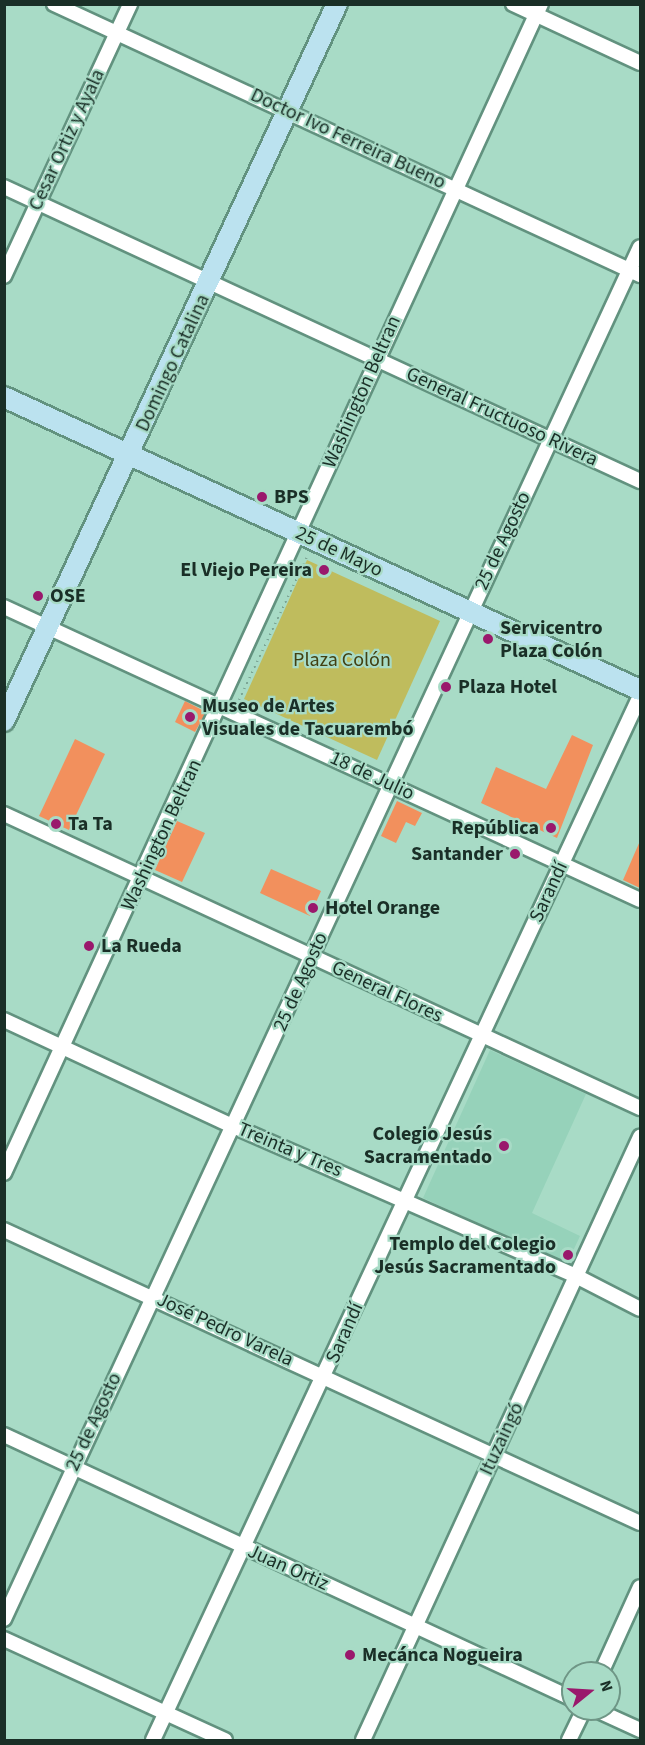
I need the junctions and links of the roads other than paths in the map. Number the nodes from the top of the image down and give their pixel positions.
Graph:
1 (54, 4) edge
2 (130, 4) edge
3 (338, 4) edge
4 (513, 4) edge
5 (539, 10) edge
6 (117, 33) junction
7 (640, 63) edge
8 (288, 110) junction
9 (4, 187) edge
10 (455, 189) junction
11 (39, 203) junction
12 (640, 247) edge
13 (635, 272) edge
14 (4, 276) edge
15 (211, 282) junction
16 (376, 358) junction
17 (4, 397) edge
18 (550, 441) junction
19 (130, 454) junction
20 (640, 481) edge
21 (300, 534) junction
22 (4, 607) edge
23 (470, 612) junction
24 (48, 627) junction
25 (640, 690) edge
26 (640, 696) edge
27 (221, 707) junction
28 (4, 721) edge
29 (391, 784) junction
30 (4, 814) edge
31 (562, 865) junction
32 (142, 880) junction
33 (640, 900) edge
34 (313, 956) junction
35 (4, 1020) edge
36 (483, 1037) junction
37 (62, 1046) junction
38 (640, 1108) edge
39 (235, 1127) junction
40 (640, 1137) edge
41 (4, 1173) edge
42 (405, 1200) junction
43 (4, 1230) edge
44 (577, 1279) junction
45 (154, 1296) junction
46 (640, 1310) edge
47 (325, 1377) junction
48 (4, 1435) edge
49 (495, 1454) junction
50 (73, 1466) junction
51 (640, 1523) edge
52 (244, 1548) junction
53 (640, 1587) edge
54 (4, 1619) edge
55 (416, 1625) junction
56 (4, 1640) edge
57 (606, 1661) edge
58 (561, 1693) edge
59 (165, 1713) junction
60 (578, 1721) edge
61 (620, 1721) edge
62 (640, 1730) edge
63 (153, 1740) edge
64 (225, 1740) edge
65 (363, 1740) edge
66 (569, 1740) edge

1 - 6 street, Doctor Ivo Ferreira Bueno
2 - 6 street, Cesar Ortiz y Ayala
3 - 8 street, Domingo Catalina
4 - 5 street
5 - 7 street
5 - 10 street, Washington Beltran
6 - 8 street, Doctor Ivo Ferreira Bueno
6 - 11 street, Cesar Ortiz y Ayala
8 - 10 street, Doctor Ivo Ferreira Bueno
8 - 15 street, Domingo Catalina
9 - 11 street, General Fructuoso Rivera
10 - 13 street, Doctor Ivo Ferreira Bueno
10 - 16 street, Washington Beltran
11 - 14 street, Cesar Ortiz y Ayala
11 - 15 street, General Fructuoso Rivera
12 - 13 street, 25 de Agosto
13 - 18 street, 25 de Agosto
15 - 16 street, General Fructuoso Rivera
15 - 19 street, Domingo Catalina
16 - 18 street, General Fructuoso Rivera
16 - 21 street, Washington Beltran
17 - 19 street, 25 de Mayo
18 - 20 street, General Fructuoso Rivera
18 - 23 street, 25 de Agosto
19 - 21 street, 25 de Mayo
19 - 24 street, Domingo Catalina
21 - 23 street, 25 de Mayo
21 - 27 street, Washington Beltran
22 - 24 street, 18 de Julio
23 - 25 street, 25 de Mayo
23 - 29 street, 25 de Agosto
24 - 27 street, 18 de Julio
24 - 28 street, Domingo Catalina
26 - 31 street, Sarandí
27 - 29 street, 18 de Julio
27 - 32 street, Washington Beltran
29 - 31 street, 18 de Julio
29 - 34 street, 25 de Agosto
30 - 32 street, General Flores
31 - 33 street, 18 de Julio
31 - 36 street, Sarandí
32 - 34 street, General Flores
32 - 37 street, Washington Beltran
34 - 36 street, General Flores
34 - 39 street, 25 de Agosto
35 - 37 street, Treinta y Tres
36 - 38 street, General Flores
36 - 42 street, Sarandí
37 - 39 street, Treinta y Tres
37 - 41 street, Washington Beltran
39 - 42 street, Treinta y Tres
39 - 45 street, 25 de Agosto
40 - 44 street, Ituzaingó
42 - 44 street, Treinta y Tres
42 - 47 street, Sarandí
43 - 45 street, José Pedro Varela
44 - 46 street, Treinta y Tres
44 - 49 street, Ituzaingó
45 - 47 street, José Pedro Varela
45 - 50 street, 25 de Agosto
47 - 49 street, José Pedro Varela
47 - 52 street, Sarandí
48 - 50 street, Juan Ortiz
49 - 51 street, José Pedro Varela
49 - 55 street, Ituzaingó
50 - 52 street, Juan Ortiz
50 - 54 street, 25 de Agosto
52 - 55 street, Juan Ortiz
52 - 59 street, Sarandí
53 - 57 street
55 - 58 street, Juan Ortiz
55 - 65 street, Ituzaingó
56 - 59 street
59 - 63 street, Sarandí
59 - 64 street
60 - 66 street
61 - 62 street

